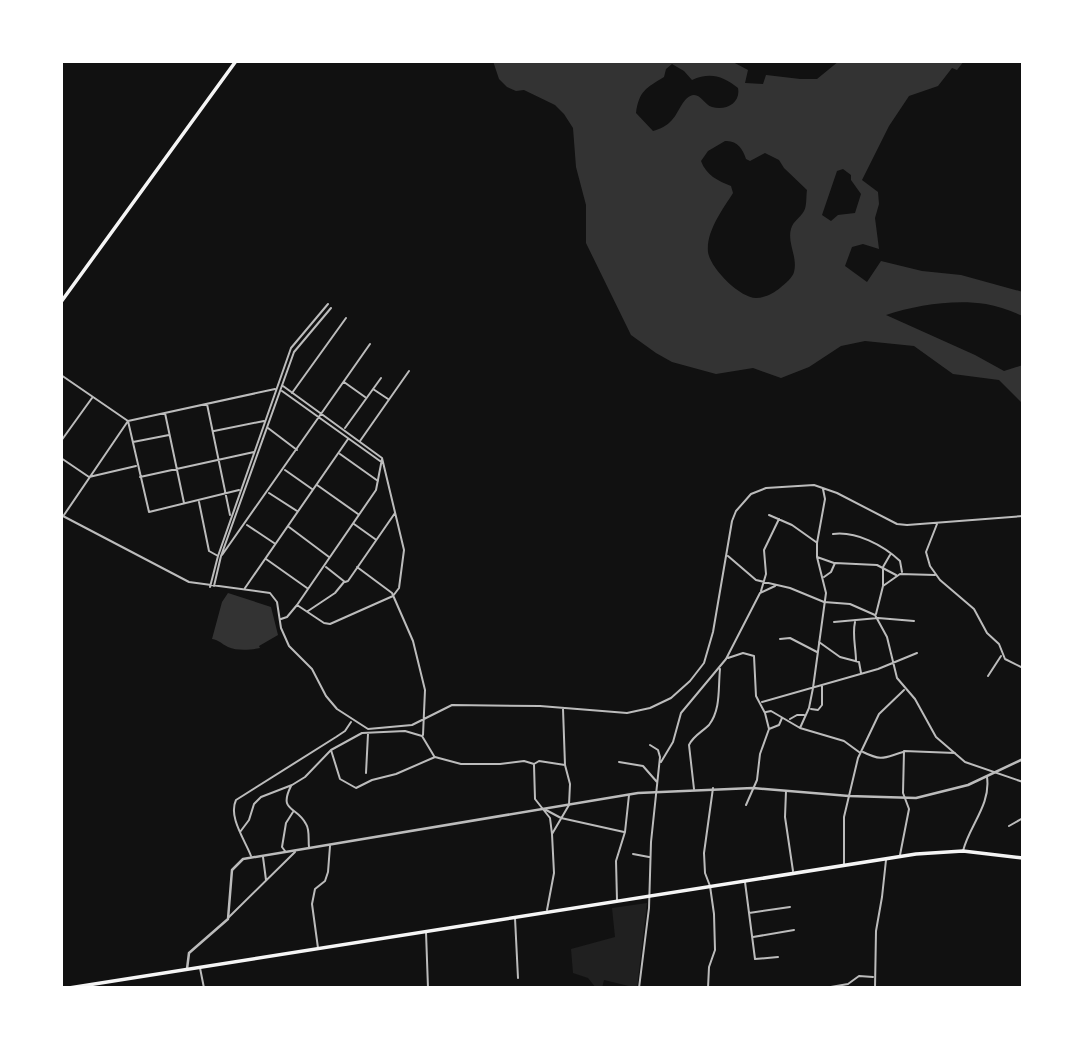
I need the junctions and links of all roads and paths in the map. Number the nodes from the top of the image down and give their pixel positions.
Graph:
1 (236, 61) edge
2 (61, 302) edge
3 (328, 304) dead end
4 (331, 308) dead end
5 (346, 318) dead end
6 (370, 344) dead end
7 (409, 370) dead end
8 (61, 375) edge
9 (380, 378) dead end
10 (344, 382) junction
11 (282, 386) junction
12 (277, 388) junction
13 (373, 389) junction
14 (281, 391) junction
15 (292, 393) junction
16 (93, 397) junction
17 (366, 398) junction
18 (388, 400) junction
19 (207, 403) junction
20 (165, 411) junction
21 (322, 414) junction
22 (319, 418) junction
23 (128, 421) junction
24 (265, 421) junction
25 (267, 428) junction
26 (344, 429) junction
27 (213, 432) junction
28 (170, 435) junction
29 (348, 439) junction
30 (61, 440) edge
31 (360, 441) junction
32 (132, 443) junction
33 (255, 451) junction
34 (297, 451) junction
35 (339, 453) junction
36 (61, 458) edge
37 (219, 458) junction
38 (382, 461) junction
39 (137, 466) junction
40 (177, 468) junction
41 (284, 470) junction
42 (89, 477) junction
43 (140, 477) junction
44 (379, 481) junction
45 (316, 485) junction
46 (823, 488) junction
47 (240, 490) junction
48 (313, 490) junction
49 (268, 492) junction
50 (227, 495) junction
51 (198, 501) junction
52 (185, 505) junction
53 (298, 512) junction
54 (396, 512) junction
55 (62, 515) edge
56 (359, 515) junction
57 (769, 515) dead end
58 (1023, 516) edge
59 (231, 518) junction
60 (779, 519) junction
61 (938, 523) junction
62 (246, 524) junction
63 (353, 524) junction
64 (288, 526) junction
65 (833, 534) dead end
66 (376, 540) junction
67 (817, 542) junction
68 (275, 544) junction
69 (891, 554) junction
70 (727, 555) junction
71 (219, 556) junction
72 (330, 557) junction
73 (817, 557) junction
74 (265, 558) junction
75 (835, 563) junction
76 (324, 566) junction
77 (357, 567) junction
78 (883, 567) junction
79 (902, 573) junction
80 (897, 575) junction
81 (937, 576) junction
82 (823, 578) junction
83 (345, 582) junction
84 (764, 583) junction
85 (776, 586) junction
86 (883, 586) junction
87 (210, 587) junction
88 (214, 587) junction
89 (244, 588) junction
90 (308, 588) junction
91 (760, 593) junction
92 (393, 596) junction
93 (824, 602) junction
94 (297, 605) junction
95 (306, 611) junction
96 (875, 615) junction
97 (878, 618) junction
98 (280, 620) junction
99 (855, 621) junction
100 (914, 621) dead end
101 (834, 622) dead end
102 (780, 639) dead end
103 (819, 642) junction
104 (817, 652) junction
105 (917, 653) dead end
106 (1002, 655) junction
107 (726, 659) junction
108 (856, 661) junction
109 (893, 662) junction
110 (720, 666) junction
111 (1023, 668) edge
112 (861, 674) junction
113 (988, 676) dead end
114 (821, 685) junction
115 (813, 688) junction
116 (905, 689) junction
117 (760, 702) junction
118 (563, 708) junction
119 (809, 708) junction
120 (765, 713) junction
121 (805, 715) junction
122 (783, 717) junction
123 (424, 720) junction
124 (788, 720) junction
125 (352, 721) junction
126 (800, 728) junction
127 (769, 729) junction
128 (368, 731) junction
129 (422, 736) junction
130 (650, 745) dead end
131 (331, 750) junction
132 (861, 752) junction
133 (903, 752) junction
134 (955, 753) junction
135 (435, 757) junction
136 (1023, 759) edge
137 (619, 762) dead end
138 (534, 764) junction
139 (565, 765) junction
140 (660, 765) junction
141 (366, 773) dead end
142 (993, 773) junction
143 (987, 776) junction
144 (1023, 782) edge
145 (658, 783) junction
146 (292, 785) junction
147 (713, 788) junction
148 (753, 788) junction
149 (694, 789) junction
150 (786, 791) junction
151 (657, 792) junction
152 (629, 794) junction
153 (849, 796) junction
154 (907, 799) junction
155 (569, 804) junction
156 (746, 805) dead end
157 (543, 809) junction
158 (294, 811) junction
159 (561, 818) junction
160 (1023, 818) edge
161 (1009, 826) dead end
162 (240, 832) junction
163 (625, 833) junction
164 (552, 834) junction
165 (330, 845) junction
166 (309, 849) junction
167 (295, 851) junction
168 (963, 851) junction
169 (288, 852) junction
170 (633, 854) dead end
171 (900, 856) junction
172 (263, 857) junction
173 (650, 857) junction
174 (252, 858) junction
175 (1023, 858) edge
176 (886, 859) junction
177 (844, 865) junction
178 (793, 873) junction
179 (745, 880) junction
180 (266, 881) junction
181 (710, 886) junction
182 (650, 896) junction
183 (617, 901) junction
184 (790, 907) dead end
185 (547, 912) junction
186 (749, 913) junction
187 (515, 916) junction
188 (228, 919) junction
189 (426, 930) junction
190 (793, 930) dead end
191 (752, 937) junction
192 (318, 948) junction
193 (778, 957) dead end
194 (200, 967) junction
195 (187, 969) junction
196 (874, 977) junction
197 (518, 978) dead end
198 (640, 987) edge
199 (69, 988) edge
200 (204, 988) edge
201 (428, 988) edge
202 (708, 988) edge
203 (825, 988) edge
204 (875, 988) edge

1 - 2 main road
3 - 12 street
4 - 11 street
5 - 15 street
6 - 10 street
7 - 18 street
8 - 16 street
9 - 13 street
10 - 17 street
10 - 21 street
11 - 14 street
11 - 15 street
12 - 19 street
12 - 24 street
13 - 17 street
13 - 18 street
14 - 22 street
14 - 25 street
15 - 21 street
16 - 23 street
16 - 30 street
17 - 26 street
18 - 31 street
19 - 20 street
19 - 27 street
20 - 23 street
20 - 28 street
21 - 22 street
21 - 26 street
22 - 29 street
22 - 34 street
23 - 32 street
23 - 42 street
24 - 27 street
24 - 33 street
25 - 34 street
25 - 71 street
26 - 31 street
27 - 37 street
28 - 32 street
28 - 40 street
29 - 35 street
29 - 38 street
31 - 38 street
32 - 39 street
33 - 37 street
33 - 47 street
34 - 41 street
35 - 44 street
35 - 45 street
36 - 42 street
37 - 40 street
37 - 50 street
38 - 44 street
38 - 54 street
39 - 42 street
39 - 43 street
40 - 43 street
40 - 52 street
41 - 48 street
41 - 49 street
42 - 55 street
43 - 52 street
44 - 56 street
45 - 48 street
45 - 56 street
46 - 61 street
46 - 67 street
46 - 70 street
47 - 50 street
47 - 59 street
48 - 53 street
49 - 53 street
49 - 62 street
50 - 51 street
50 - 59 street
51 - 52 street
51 - 71 street
53 - 64 street
54 - 66 street
54 - 92 street
55 - 87 street
56 - 63 street
57 - 60 street
58 - 61 street
59 - 71 street
60 - 67 street
60 - 84 street
61 - 81 street
62 - 68 street
62 - 71 street
63 - 66 street
63 - 72 street
64 - 68 street
64 - 72 street
65 - 69 street
66 - 77 street
67 - 73 street
68 - 74 street
69 - 78 street
69 - 79 street
70 - 84 street
70 - 118 street
71 - 87 street
71 - 88 street
72 - 76 street
73 - 75 street
73 - 82 street
74 - 89 street
74 - 90 street
75 - 78 street
75 - 82 street
76 - 83 street
76 - 90 street
77 - 83 street
77 - 92 street
78 - 80 street
78 - 86 street
79 - 80 street
79 - 81 street
80 - 86 street
81 - 106 street
82 - 93 street
83 - 95 street
84 - 85 street
84 - 91 street
85 - 91 street
85 - 93 street
86 - 96 street
87 - 88 street
88 - 89 street
89 - 98 street
90 - 94 street
91 - 107 street
92 - 95 street
92 - 123 street
93 - 96 street
93 - 103 street
94 - 95 street
94 - 98 street
96 - 97 street
97 - 99 street
97 - 100 street
97 - 109 street
98 - 125 street
99 - 101 street
99 - 108 street
102 - 104 street
103 - 104 street
103 - 108 street
104 - 115 street
105 - 109 street
106 - 111 street
106 - 113 street
107 - 110 street
107 - 117 street
108 - 112 street
109 - 112 street
109 - 116 street
110 - 140 street
110 - 149 street
112 - 114 street
114 - 115 street
114 - 119 street
115 - 117 street
115 - 119 street
116 - 132 street
116 - 134 street
117 - 120 street
118 - 123 street
118 - 139 street
119 - 121 street
120 - 122 street
120 - 127 street
121 - 124 street
121 - 126 street
122 - 124 street
122 - 127 street
123 - 128 street
123 - 129 street
124 - 126 street
125 - 128 street
125 - 162 street
126 - 132 street
127 - 148 street
128 - 129 street
128 - 131 street
128 - 141 street
129 - 135 street
130 - 140 street
131 - 135 street
131 - 146 street
132 - 133 street
132 - 153 street
133 - 134 street
133 - 154 street
134 - 142 street
135 - 138 street
136 - 142 street
137 - 145 street
138 - 139 street
138 - 157 street
139 - 155 street
140 - 145 street
142 - 143 street
142 - 144 street
143 - 154 street
143 - 168 street
145 - 151 street
146 - 158 street
146 - 162 street
147 - 148 street
147 - 149 street
147 - 181 street
148 - 150 street
148 - 156 street
149 - 151 street
150 - 153 street
150 - 178 street
151 - 152 street
151 - 173 street
152 - 155 street
152 - 163 street
153 - 154 street
153 - 177 street
154 - 171 street
155 - 157 street
155 - 159 street
157 - 159 street
157 - 164 street
157 - 165 street
158 - 166 street
158 - 169 street
159 - 163 street
159 - 164 street
160 - 161 street
162 - 174 street
163 - 183 street
164 - 185 street
165 - 166 street
165 - 192 street
166 - 167 street
167 - 169 street
167 - 180 street
168 - 171 main road
168 - 175 main road
169 - 172 street
170 - 173 street
171 - 176 main road
172 - 174 street
172 - 180 street
173 - 182 street
174 - 188 street
176 - 177 main road
176 - 196 street
177 - 178 main road
178 - 179 main road
179 - 181 main road
179 - 186 street
180 - 188 street
181 - 182 main road
181 - 202 street
182 - 183 main road
182 - 198 street
183 - 185 main road
184 - 186 street
185 - 187 main road
186 - 191 street
187 - 189 main road
187 - 197 street
188 - 195 street
189 - 192 main road
189 - 201 street
190 - 191 street
191 - 193 street
192 - 194 main road
194 - 195 main road
194 - 200 street
195 - 199 main road
196 - 203 street
196 - 204 street

